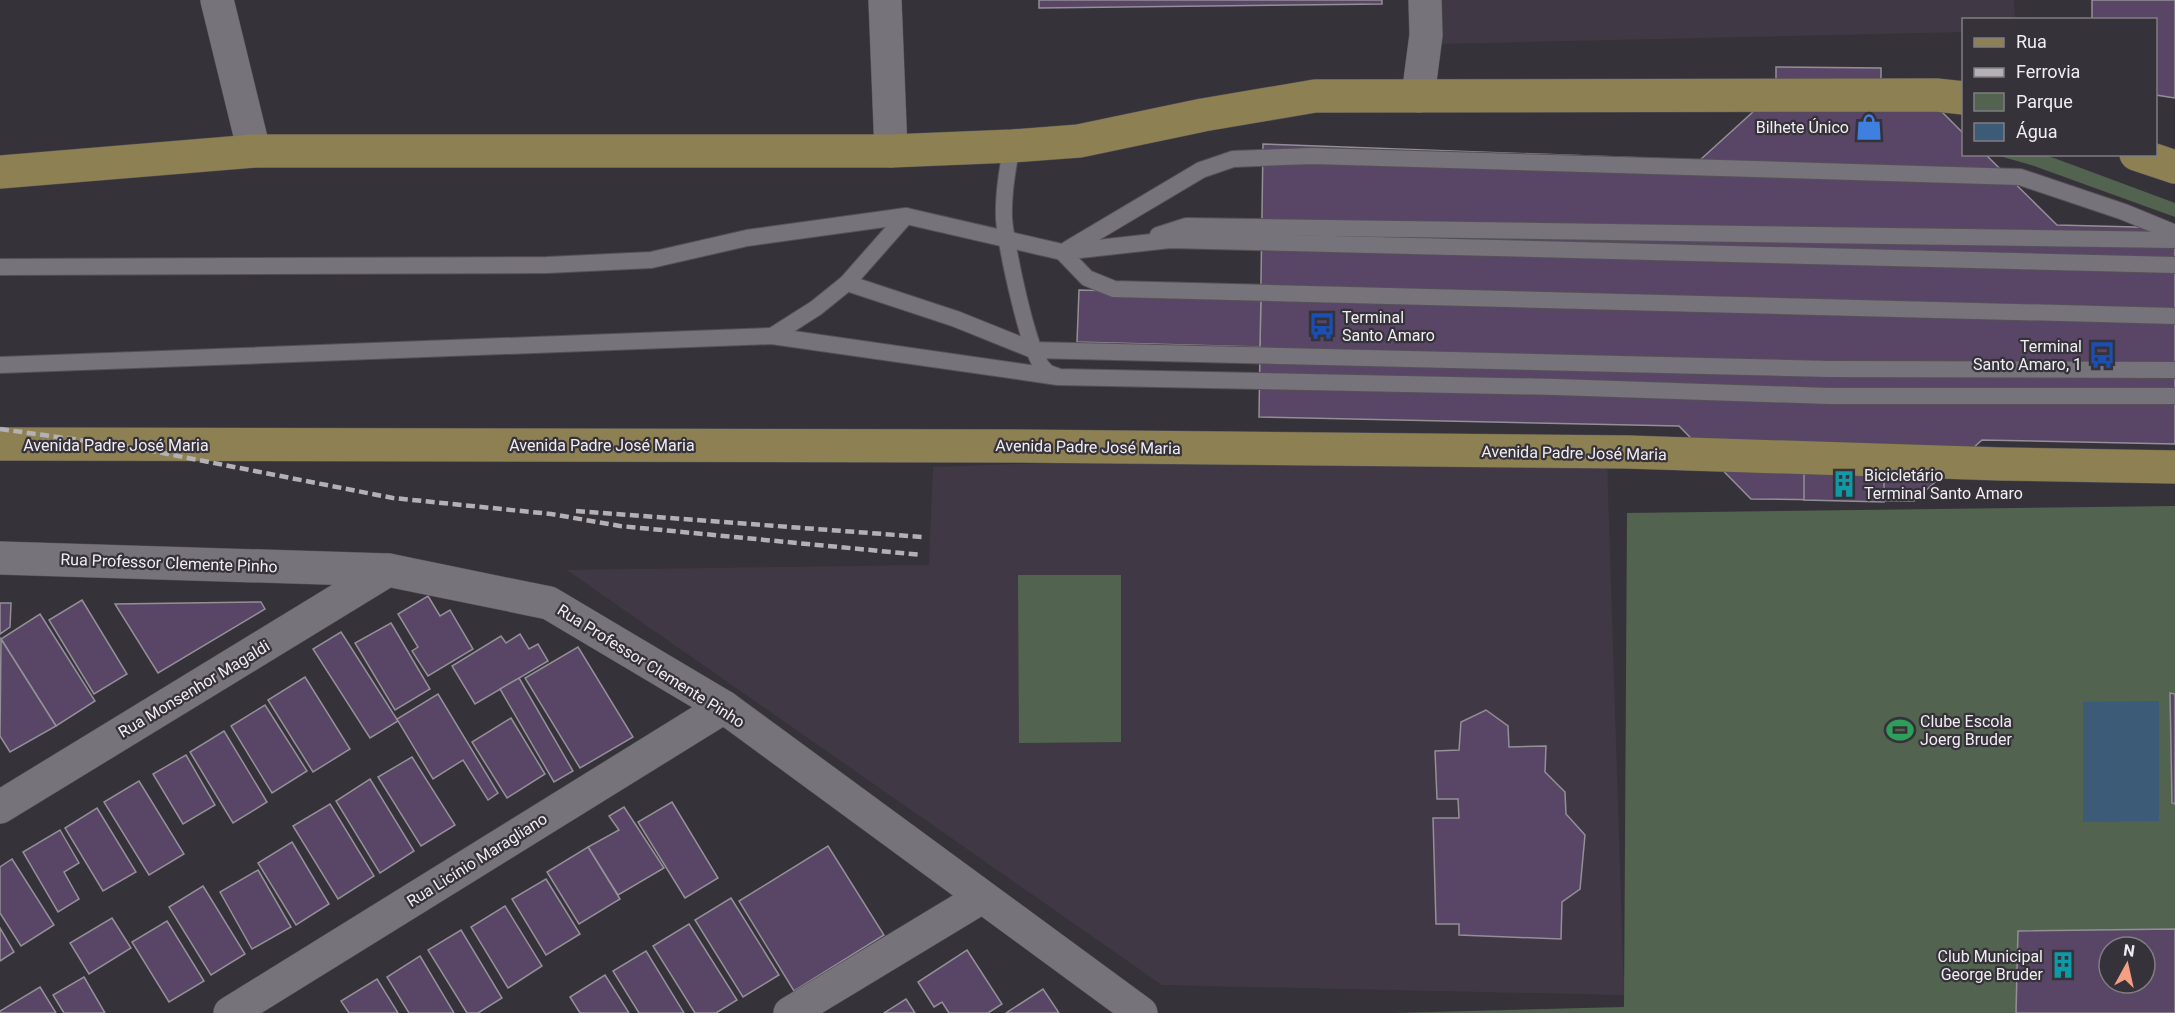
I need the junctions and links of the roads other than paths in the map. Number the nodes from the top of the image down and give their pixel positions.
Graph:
1 (217, 0) edge
2 (885, 0) edge
3 (1425, 0) edge
4 (1418, 96) junction
5 (1962, 98) edge
6 (1012, 146) junction
7 (254, 151) junction
8 (891, 151) junction
9 (2142, 156) edge
10 (2175, 167) edge
11 (0, 172) edge
12 (906, 216) junction
13 (2175, 233) edge
14 (1007, 239) junction
15 (2175, 240) edge
16 (1128, 245) junction
17 (1062, 252) junction
18 (2175, 265) edge
19 (0, 267) edge
20 (847, 283) junction
21 (2175, 316) edge
22 (772, 336) junction
23 (1033, 350) junction
24 (0, 365) edge
25 (2175, 370) edge
26 (1058, 377) junction
27 (2175, 396) edge
28 (0, 444) edge
29 (2175, 467) edge
30 (0, 558) edge
31 (388, 570) junction
32 (724, 707) junction
33 (0, 807) edge
34 (982, 897) junction
35 (230, 1013) edge
36 (790, 1013) edge
37 (1141, 1013) edge

1 - 7 street
2 - 8 street
3 - 4 street
4 - 5 main road
4 - 6 main road
6 - 8 main road
6 - 14 lane
7 - 8 main road
7 - 11 main road
9 - 10 main road
12 - 14 lane
12 - 19 lane
12 - 20 lane
13 - 17 lane
14 - 17 lane
14 - 23 lane
15 - 16 lane
16 - 17 lane
16 - 18 lane
17 - 21 lane
20 - 22 lane
20 - 23 lane
22 - 24 lane
22 - 26 lane
23 - 25 lane
23 - 26 lane
26 - 27 lane
28 - 29 main road, Avenida Padre José Maria
30 - 31 street, Rua Professor Clemente Pinho
31 - 32 street, Rua Professor Clemente Pinho
31 - 33 street, Rua Monsenhor Magaldi
32 - 34 street, Rua Professor Clemente Pinho
32 - 35 street, Rua Licínio Maragliano
34 - 36 street
34 - 37 street, Rua Professor Clemente Pinho

